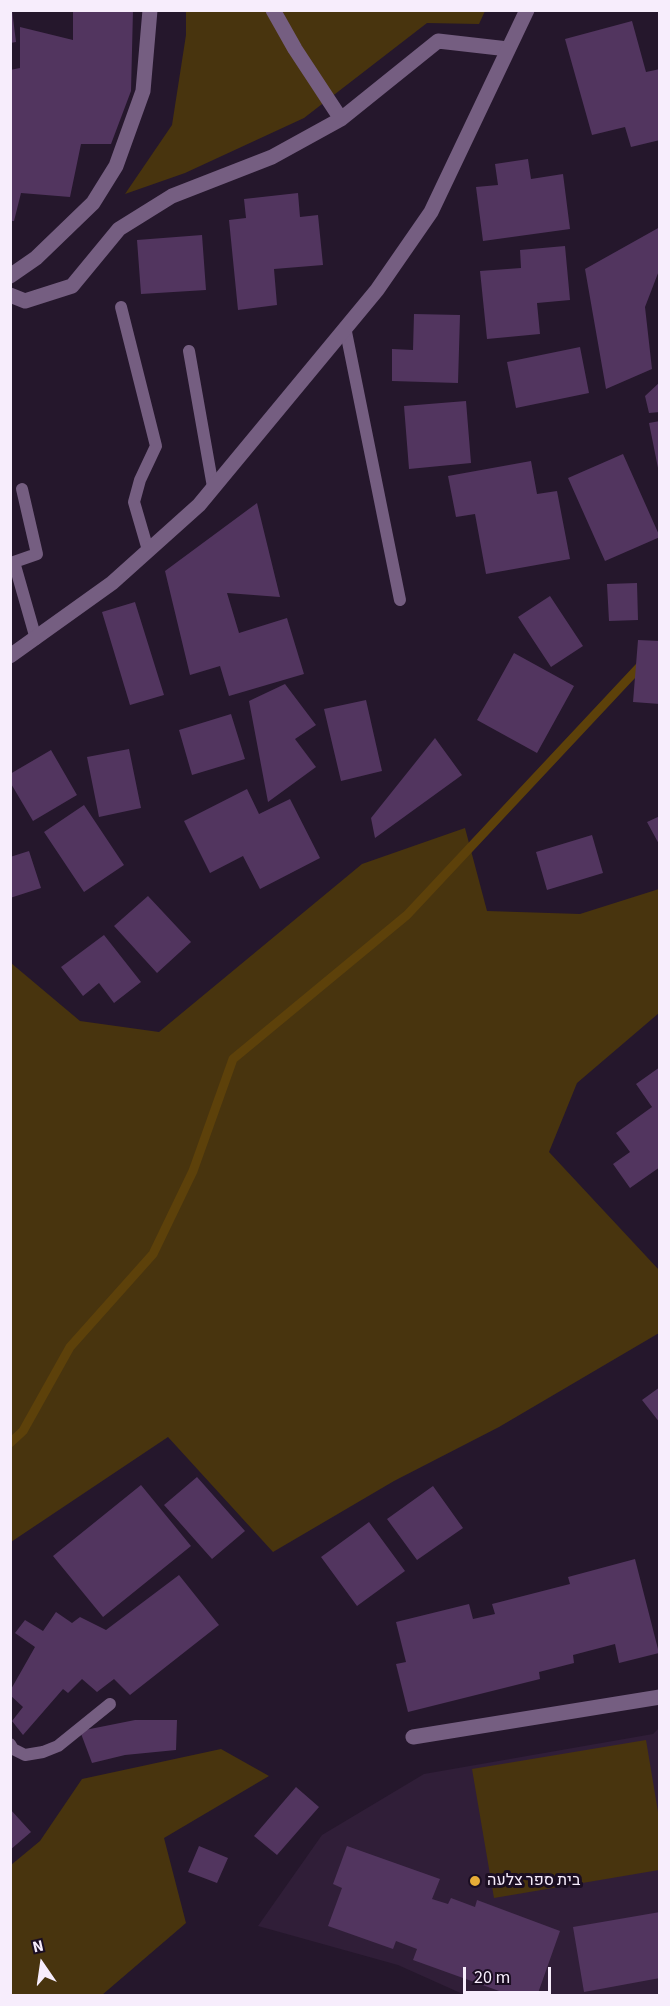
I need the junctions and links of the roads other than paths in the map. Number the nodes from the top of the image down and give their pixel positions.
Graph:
1 (150, 10) edge
2 (273, 10) edge
3 (526, 10) edge
4 (508, 49) junction
5 (341, 119) junction
6 (10, 276) edge
7 (10, 295) edge
8 (121, 307) dead end
9 (345, 327) junction
10 (189, 351) dead end
11 (213, 487) junction
12 (22, 489) dead end
13 (148, 550) junction
14 (400, 600) dead end
15 (36, 639) junction
16 (10, 656) edge
17 (660, 1697) edge
18 (110, 1704) dead end
19 (413, 1737) dead end
20 (10, 1744) edge

1 - 6 street
2 - 5 street
3 - 4 street
4 - 5 street
4 - 9 street
5 - 7 street
8 - 13 lane
9 - 11 street
9 - 14 lane
10 - 11 lane
11 - 13 street
12 - 15 lane
13 - 15 street
15 - 16 street
17 - 19 street
18 - 20 lane

